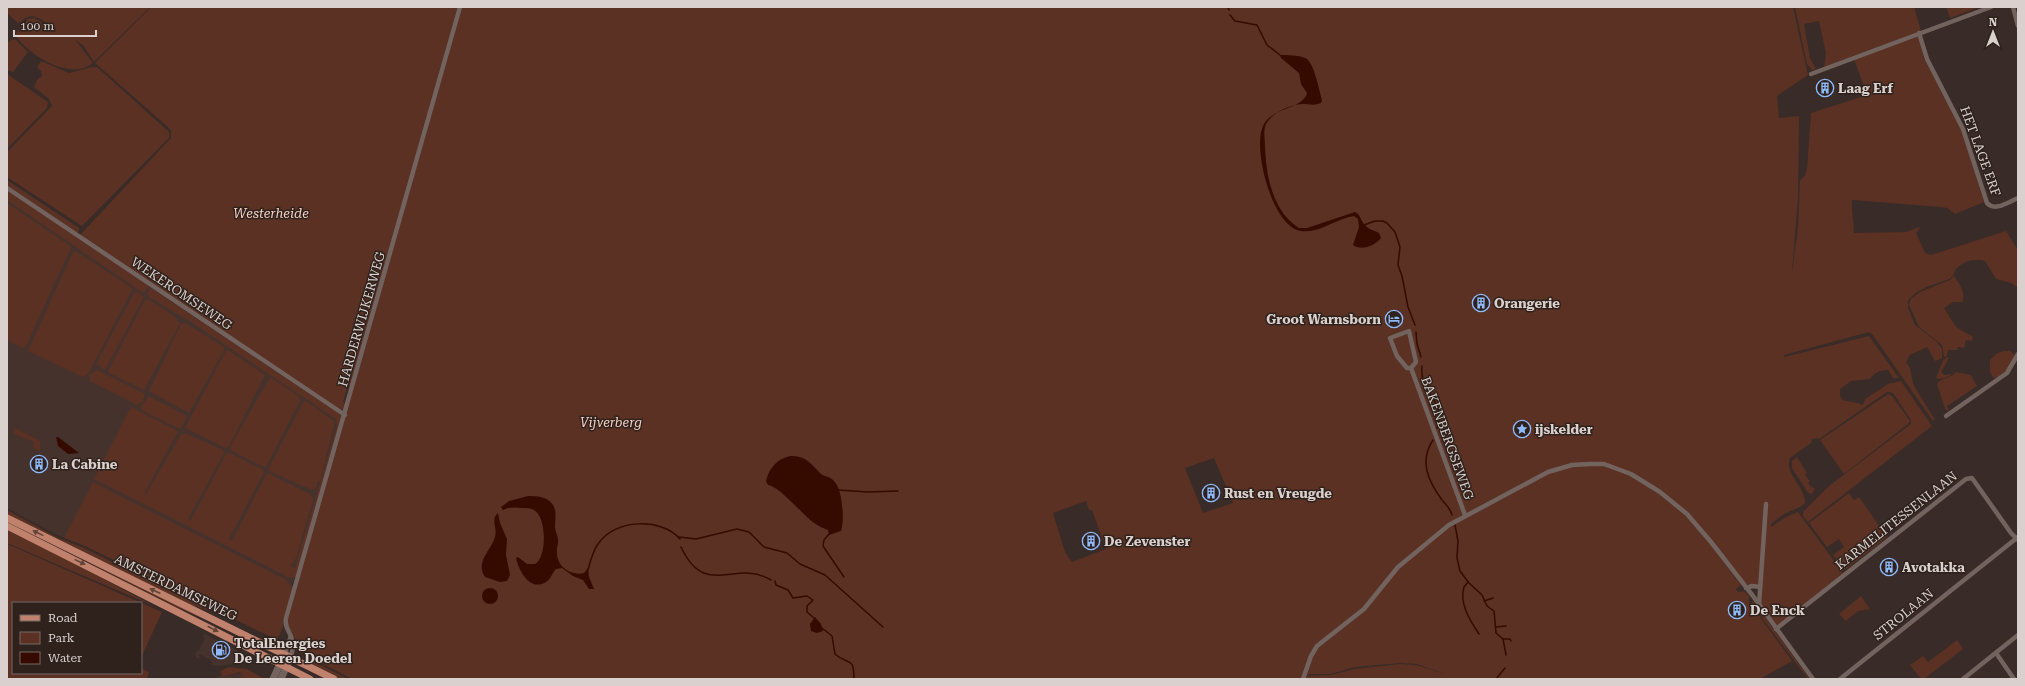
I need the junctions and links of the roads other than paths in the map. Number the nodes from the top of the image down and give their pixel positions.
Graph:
1 (460, 7) edge
2 (1991, 7) edge
3 (2012, 7) edge
4 (2018, 26) edge
5 (1919, 33) junction
6 (1811, 74) dead end
7 (7, 188) edge
8 (2018, 198) edge
9 (2018, 354) edge
10 (1411, 368) junction
11 (345, 415) junction
12 (1946, 416) dead end
13 (1766, 504) dead end
14 (1465, 515) junction
15 (7, 518) edge
16 (7, 526) edge
17 (2018, 538) edge
18 (1760, 587) junction
19 (1746, 588) junction
20 (1759, 605) junction
21 (1776, 629) junction
22 (2018, 635) edge
23 (1996, 653) junction
24 (288, 655) junction
25 (280, 663) junction
26 (287, 667) junction
27 (273, 679) edge
28 (281, 679) edge
29 (310, 679) edge
30 (334, 679) edge
31 (1303, 679) edge
32 (1813, 679) edge
33 (1840, 679) edge
34 (1963, 679) edge
35 (2014, 679) edge

1 - 11 street, HARDERWIJKERWEG
2 - 5 street
3 - 4 street
5 - 6 street
5 - 8 street, HET LAGE ERF
7 - 11 street, WEKEROMSEWEG
9 - 12 street
10 - 10 street, BAKENBERGSEWEG
10 - 14 street, BAKENBERGSEWEG
11 - 24 street, HARDERWIJKERWEG
13 - 18 street
14 - 19 street, BAKENBERGSEWEG
14 - 31 street, BAKENBERGSEWEG
24 -> 15 main road, AMSTERDAMSEWEG
16 -> 25 main road, AMSTERDAMSEWEG
17 - 21 street, KARMELITESSENLAAN
17 - 33 street, STROLAAN
18 - 19 street
18 - 20 street
19 - 20 street, BAKENBERGSEWEG
20 - 21 street, BAKENBERGSEWEG
21 - 32 street, BAKENBERGSEWEG
22 - 23 street
23 - 34 street
23 - 35 street
24 - 25 main road
24 - 26 main road
24 - 30 main road, AMSTERDAMSEWEG
25 - 26 main road, AMSTERDAMSEWEG
25 - 27 main road
26 - 28 main road
26 - 29 main road, AMSTERDAMSEWEG

